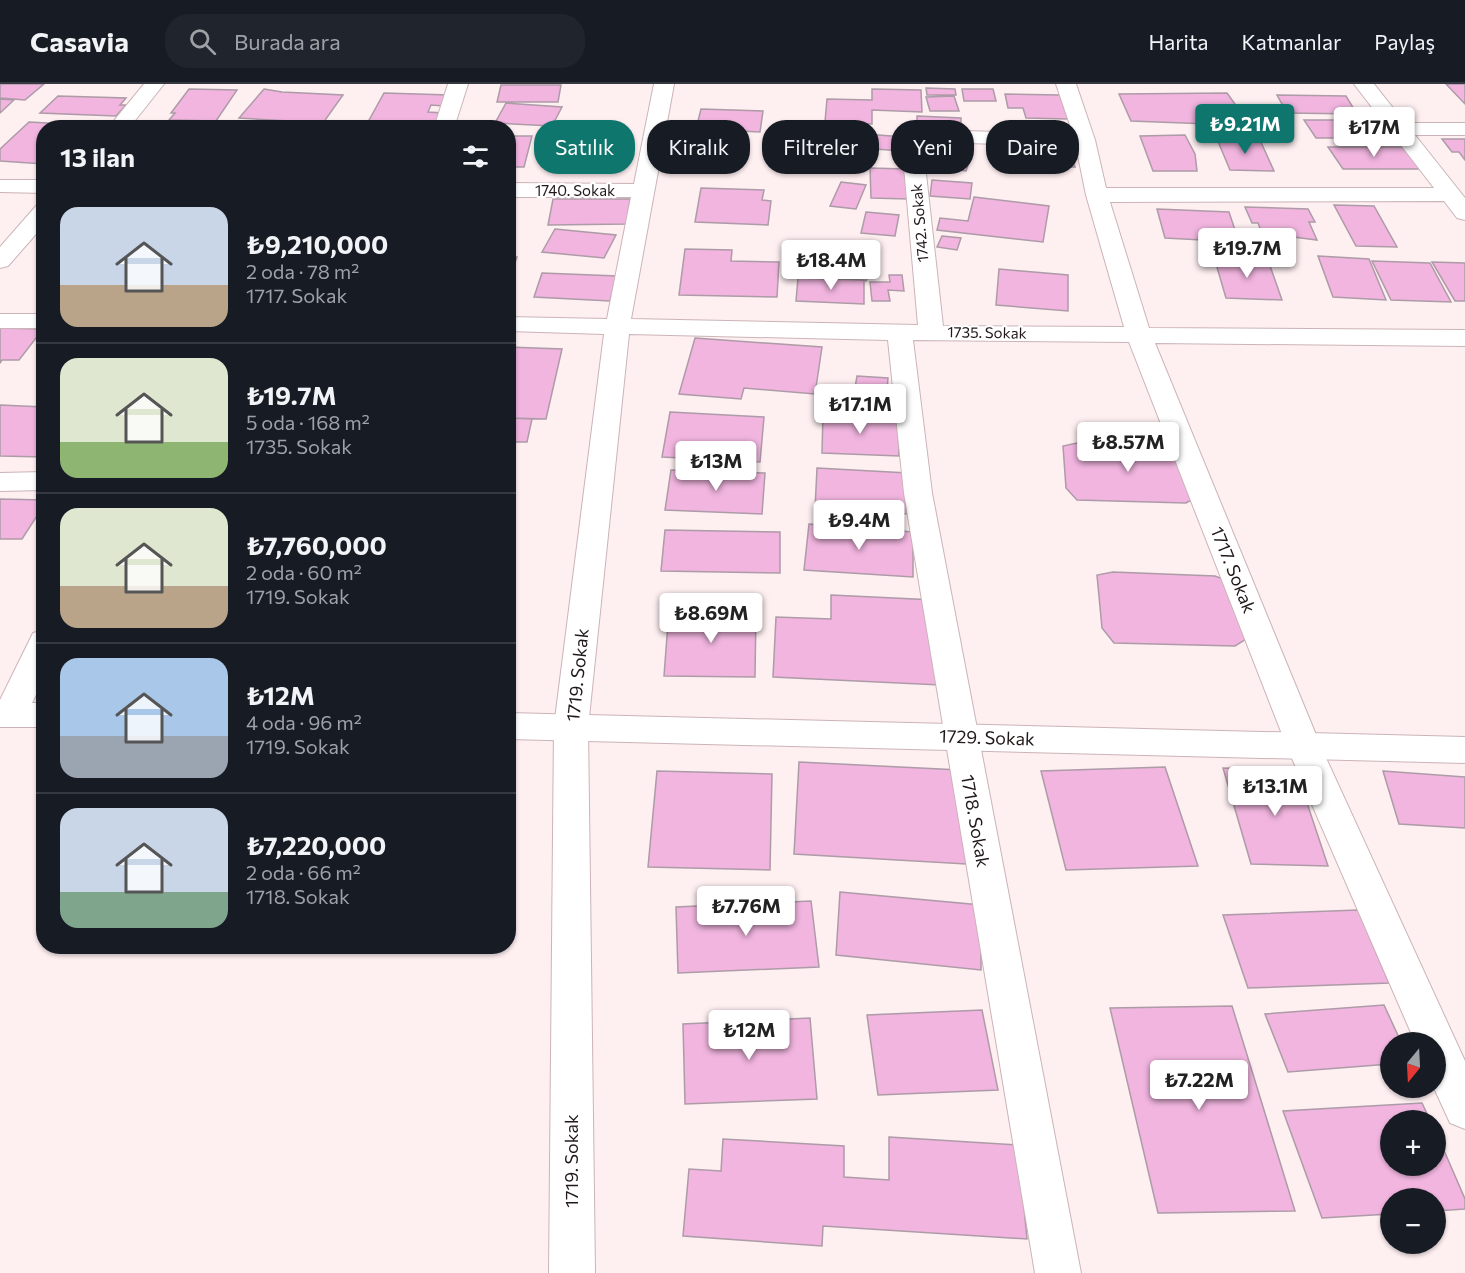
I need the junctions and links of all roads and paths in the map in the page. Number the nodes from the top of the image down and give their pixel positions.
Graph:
1 (154, 84) edge
2 (458, 84) edge
3 (664, 84) edge
4 (1066, 84) edge
5 (1364, 84) edge
6 (125, 120) edge
7 (447, 120) edge
8 (1401, 129) junction
9 (1465, 129) edge
10 (1085, 140) junction
11 (0, 186) edge
12 (36, 187) edge
13 (516, 190) edge
14 (642, 191) junction
15 (1450, 194) junction
16 (1097, 195) junction
17 (1465, 213) edge
18 (36, 220) edge
19 (0, 261) edge
20 (0, 321) edge
21 (36, 321) edge
22 (516, 324) edge
23 (618, 325) junction
24 (915, 332) junction
25 (1139, 335) junction
26 (1465, 338) edge
27 (36, 481) edge
28 (0, 482) edge
29 (36, 656) edge
30 (5, 715) edge
31 (36, 716) edge
32 (516, 726) edge
33 (571, 727) junction
34 (960, 737) junction
35 (1304, 747) junction
36 (1465, 750) edge
37 (1430, 1032) edge
38 (1446, 1067) edge
39 (1465, 1109) edge
40 (572, 1273) edge
41 (1058, 1273) edge

1 - 6 street
2 - 7 street
3 - 14 street, 1719. Sokak
4 - 10 street, 1717. Sokak
5 - 8 street
8 - 9 street
8 - 15 street
10 - 16 street, 1717. Sokak
10 - 24 street, 1742. Sokak
11 - 12 street
13 - 14 street, 1740. Sokak
14 - 23 street, 1719. Sokak
15 - 16 street
15 - 17 street
16 - 25 street, 1717. Sokak
18 - 19 street
20 - 21 street
22 - 23 street, 1735. Sokak
23 - 24 street, 1735. Sokak
23 - 33 street, 1719. Sokak
24 - 25 street, 1735. Sokak
24 - 34 street, 1718. Sokak
25 - 26 street, 1735. Sokak
25 - 35 street, 1717. Sokak
27 - 28 street
29 - 30 street
30 - 31 street
32 - 33 street, 1729. Sokak
33 - 34 street, 1729. Sokak
33 - 40 street, 1719. Sokak
34 - 35 street, 1729. Sokak
34 - 41 street, 1718. Sokak
35 - 36 street, 1729. Sokak
35 - 37 street, 1717. Sokak
38 - 39 street, 1717. Sokak

